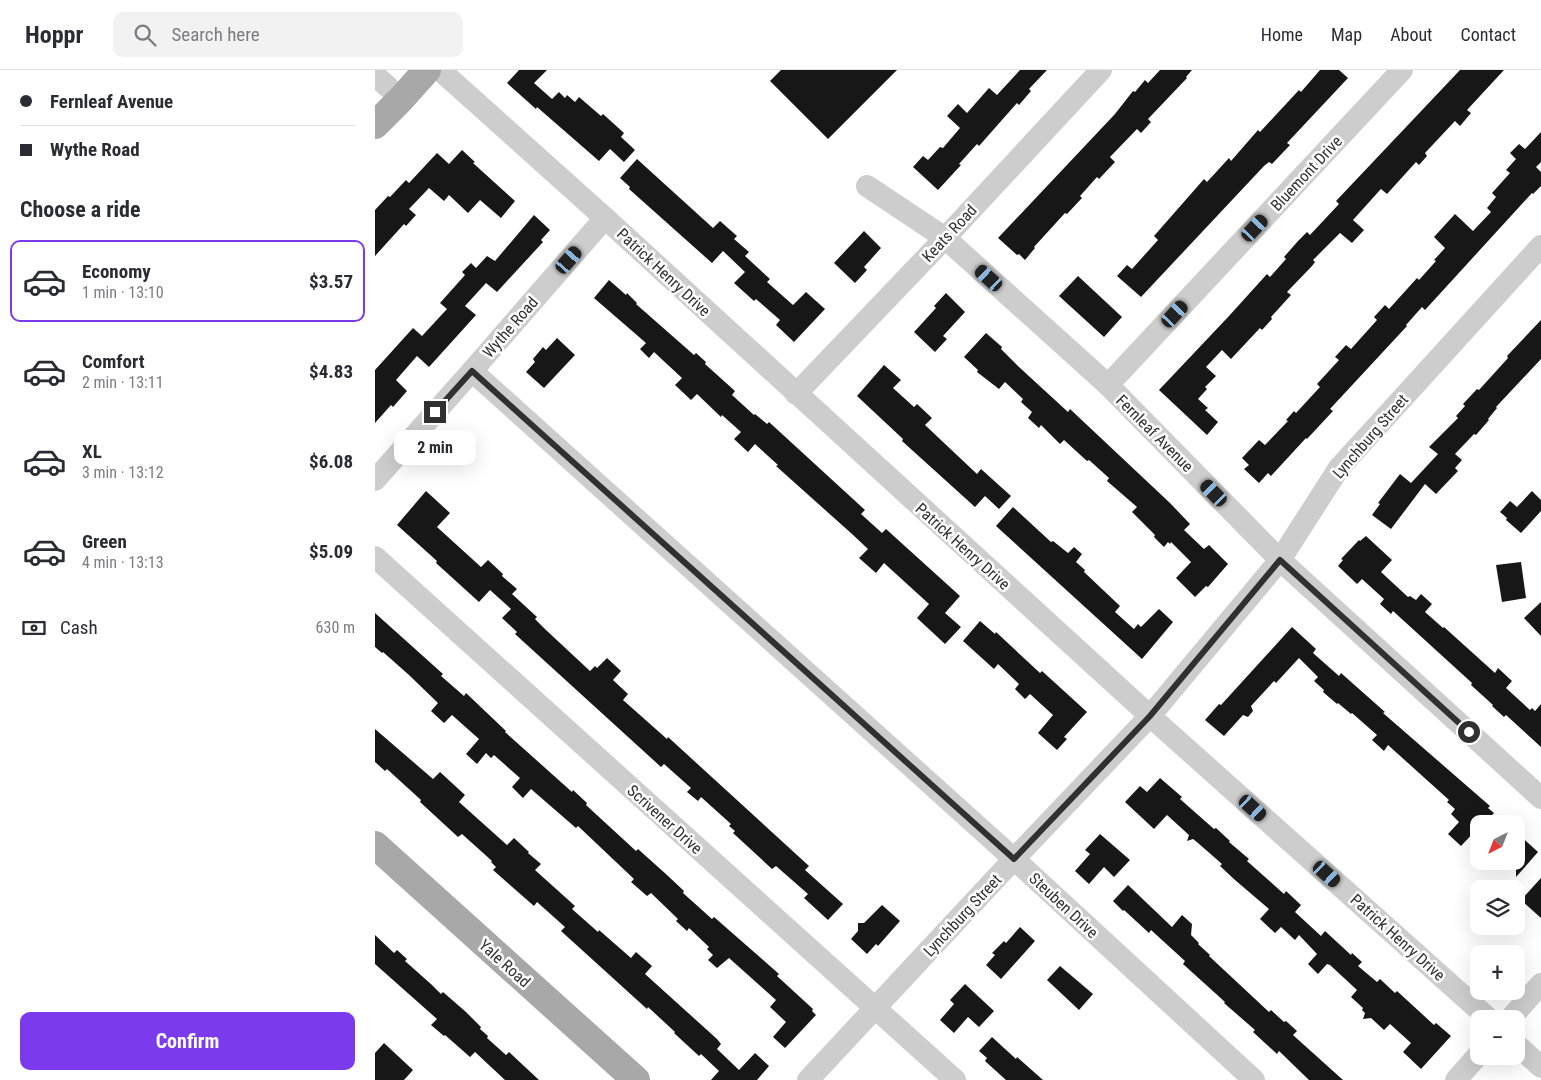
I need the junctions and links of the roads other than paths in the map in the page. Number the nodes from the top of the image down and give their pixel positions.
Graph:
1 (427, 70) edge
2 (440, 70) edge
3 (1101, 70) edge
4 (1402, 70) edge
5 (375, 75) edge
6 (401, 99) junction
7 (375, 125) edge
8 (867, 186) dead end
9 (605, 218) junction
10 (945, 238) junction
11 (1540, 249) edge
12 (472, 371) junction
13 (1108, 385) junction
14 (796, 394) junction
15 (375, 480) edge
16 (375, 557) edge
17 (1280, 560) junction
18 (1150, 716) junction
19 (1541, 798) edge
20 (375, 846) edge
21 (1014, 859) junction
22 (1541, 984) edge
23 (875, 1009) junction
24 (1479, 1010) edge
25 (1518, 1010) edge
26 (1525, 1052) edge
27 (1470, 1064) edge
28 (1541, 1067) edge
29 (636, 1080) edge
30 (808, 1080) edge
31 (955, 1080) edge
32 (1254, 1080) edge
33 (1456, 1080) edge

1 - 6 main road
2 - 9 street, Patrick Henry Drive
3 - 10 street, Keats Road
4 - 13 street, Bluemont Drive
5 - 6 street
6 - 7 main road
8 - 10 street, Fernleaf Avenue
9 - 12 street, Wythe Road
9 - 14 street, Patrick Henry Drive
10 - 13 street, Fernleaf Avenue
10 - 14 street, Keats Road
11 - 17 street, Lynchburg Street
12 - 15 street, Wythe Road
12 - 21 street, Steuben Drive
13 - 17 street, Fernleaf Avenue
14 - 18 street, Patrick Henry Drive
16 - 23 street, Scrivener Drive
17 - 18 street, Lynchburg Street
17 - 19 street, Fernleaf Avenue
18 - 21 street, Lynchburg Street
18 - 24 street, Patrick Henry Drive
20 - 29 main road, Yale Road
21 - 23 street, Lynchburg Street
21 - 32 street, Steuben Drive
22 - 25 street
23 - 30 street, Lynchburg Street
23 - 31 street, Scrivener Drive
26 - 28 street
27 - 33 street

